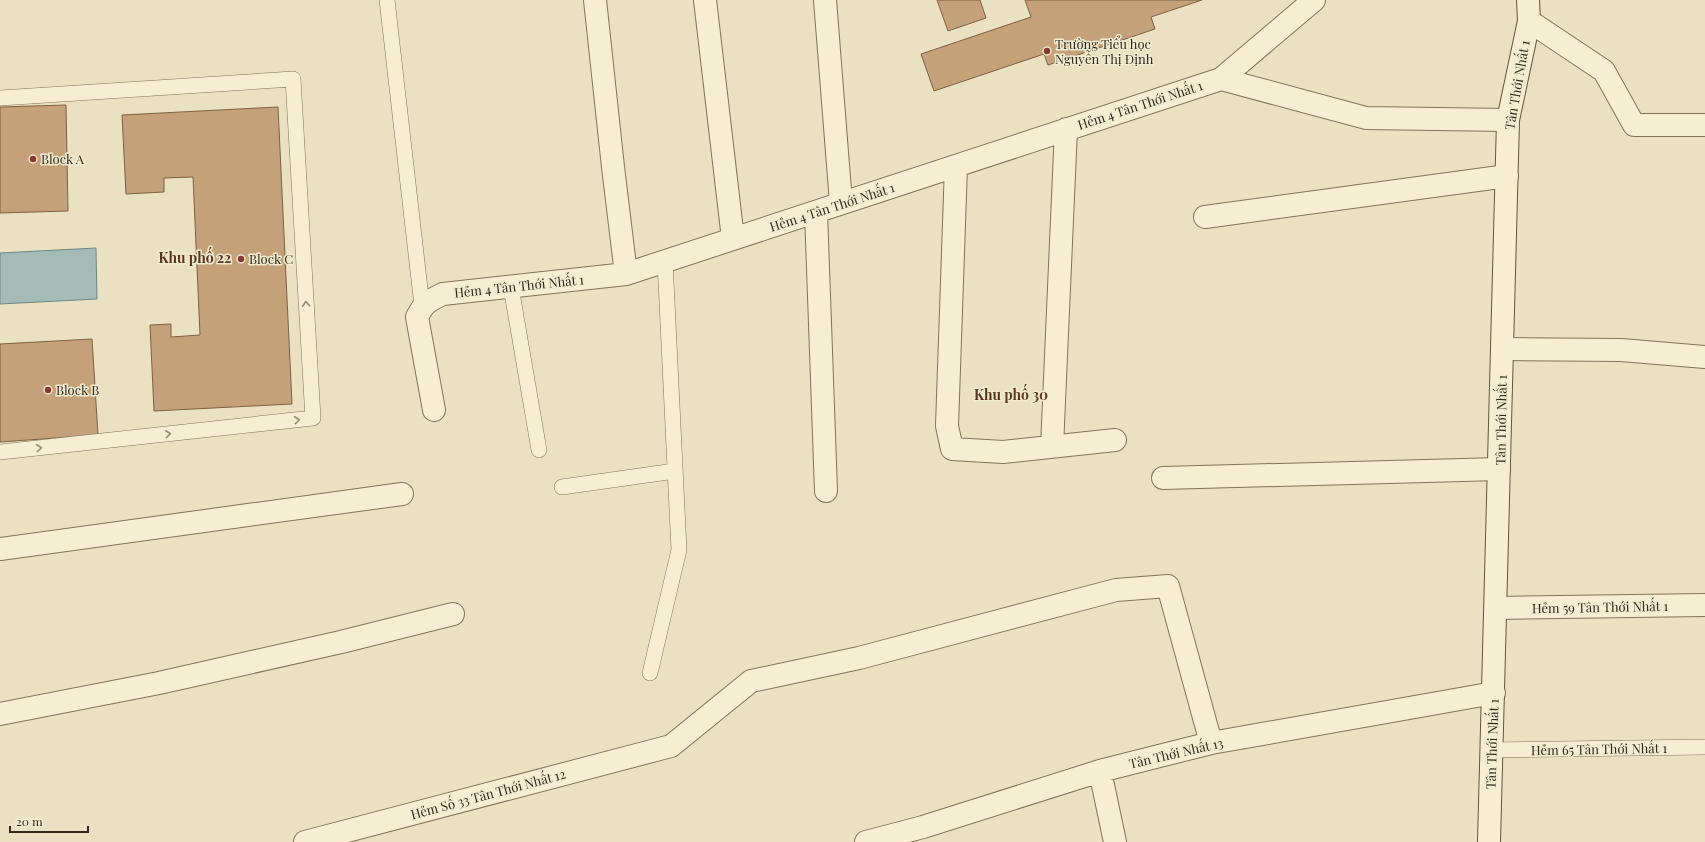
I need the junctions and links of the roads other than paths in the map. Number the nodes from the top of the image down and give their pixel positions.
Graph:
1 (387, 0) edge
2 (595, 0) edge
3 (705, 0) edge
4 (825, 0) edge
5 (1314, 0) edge
6 (1528, 10) edge
7 (1221, 79) junction
8 (0, 98) edge
9 (1508, 120) junction
10 (1705, 125) edge
11 (1066, 129) junction
12 (956, 166) junction
13 (1507, 176) junction
14 (841, 203) junction
15 (816, 212) junction
16 (1205, 217) dead end
17 (733, 239) junction
18 (665, 262) junction
19 (626, 274) junction
20 (511, 287) junction
21 (422, 306) junction
22 (1502, 349) junction
23 (1705, 357) edge
24 (434, 410) dead end
25 (1115, 440) dead end
26 (1052, 447) junction
27 (538, 450) dead end
28 (0, 452) edge
29 (1499, 469) junction
30 (675, 471) junction
31 (1163, 478) dead end
32 (562, 487) dead end
33 (826, 491) dead end
34 (402, 494) dead end
35 (0, 549) edge
36 (1705, 605) edge
37 (1496, 608) junction
38 (453, 614) dead end
39 (650, 673) dead end
40 (1494, 693) junction
41 (0, 714) edge
42 (1211, 743) junction
43 (1705, 747) edge
44 (1492, 750) junction
45 (1100, 771) junction
46 (925, 834) edge
47 (306, 842) edge
48 (866, 842) edge
49 (1116, 842) edge
50 (1489, 842) edge

1 - 21 lane
2 - 19 street
3 - 17 street
4 - 14 street
5 - 7 street, Hẻm 4 Tân Thới Nhất 1
6 - 9 street, Tân Thới Nhất 1
6 - 10 street
7 - 9 street
7 - 11 street, Hẻm 4 Tân Thới Nhất 1
28 -> 8 lane
9 - 13 street, Tân Thới Nhất 1
11 - 12 street, Hẻm 4 Tân Thới Nhất 1
11 - 26 street
12 - 14 street, Hẻm 4 Tân Thới Nhất 1
12 - 26 street
13 - 16 street
13 - 22 street, Tân Thới Nhất 1
14 - 15 street, Hẻm 4 Tân Thới Nhất 1
15 - 17 street, Hẻm 4 Tân Thới Nhất 1
15 - 33 street
17 - 18 street, Hẻm 4 Tân Thới Nhất 1
18 - 19 street, Hẻm 4 Tân Thới Nhất 1
18 - 30 lane
19 - 20 street, Hẻm 4 Tân Thới Nhất 1
20 - 21 street, Hẻm 4 Tân Thới Nhất 1
20 - 27 lane
21 - 24 street
22 - 23 street
22 - 29 street, Tân Thới Nhất 1
25 - 26 street
29 - 31 street
29 - 37 street, Tân Thới Nhất 1
30 - 32 lane
30 - 39 lane
34 - 35 street
36 - 37 street, Hẻm 59 Tân Thới Nhất 1
37 - 40 street, Tân Thới Nhất 1
38 - 41 street
40 - 42 street, Tân Thới Nhất 13
40 - 44 street, Tân Thới Nhất 1
42 - 45 street, Tân Thới Nhất 13
42 - 47 street, Hẻm Số 33 Tân Thới Nhất 12
43 - 44 lane, Hẻm 65 Tân Thới Nhất 1
44 - 50 street, Tân Thới Nhất 1
45 - 46 street, Tân Thới Nhất 13
45 - 49 street
46 - 48 street, Tân Thới Nhất 13

